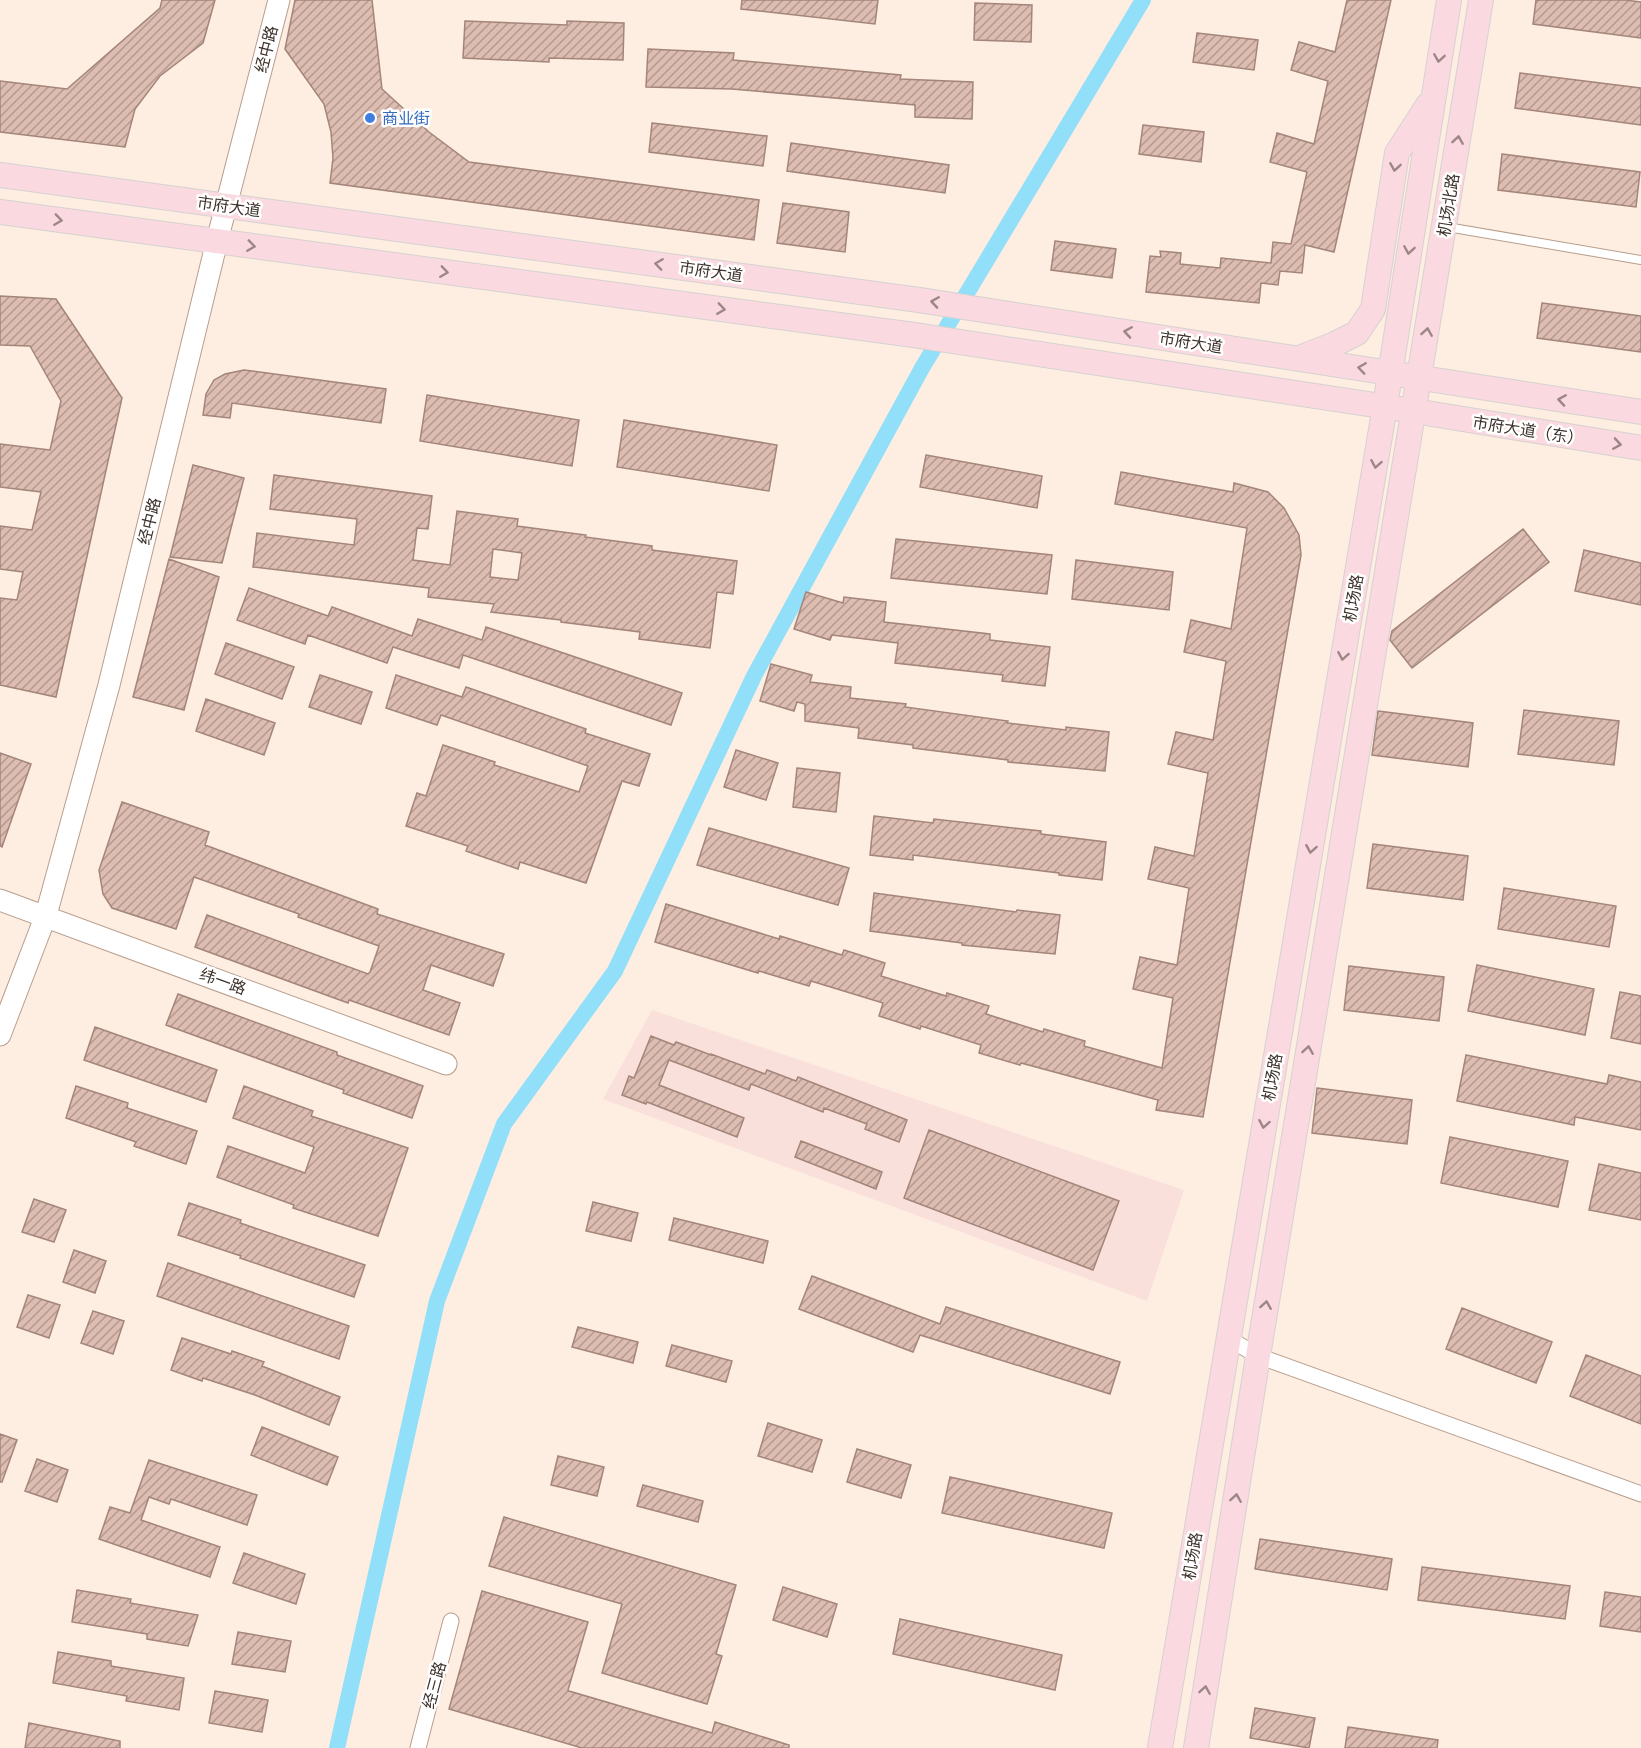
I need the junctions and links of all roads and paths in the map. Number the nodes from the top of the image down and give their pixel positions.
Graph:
1 (279, 0) edge
2 (1449, 0) edge
3 (1481, 0) edge
4 (1433, 98) junction
5 (0, 175) edge
6 (226, 206) junction
7 (0, 212) edge
8 (1444, 227) junction
9 (217, 241) junction
10 (1641, 260) edge
11 (1299, 358) junction
12 (1391, 372) junction
13 (1420, 378) junction
14 (1385, 406) junction
15 (1414, 411) junction
16 (1641, 412) edge
17 (1641, 448) edge
18 (0, 900) edge
19 (46, 915) junction
20 (0, 1035) edge
21 (446, 1064) dead end
22 (1228, 1338) junction
23 (1258, 1356) junction
24 (1641, 1494) edge
25 (451, 1621) dead end
26 (418, 1748) edge
27 (1160, 1748) edge
28 (1196, 1748) edge

1 - 6 main road, 经中路
2 -> 4 main road, 机场北路
8 -> 3 main road, 机场北路
4 -> 11 main road
4 -> 12 main road, 机场北路
5 - 6 main road, 市府大道
6 - 9 main road, 经中路
11 -> 6 main road, 市府大道
7 -> 9 main road
8 - 10 lane
13 -> 8 main road, 机场北路
9 -> 14 main road
9 - 19 main road, 经中路
12 -> 11 main road, 市府大道
12 - 13 main road, 市府大道
12 - 14 main road, 机场北路
13 - 15 main road, 机场北路
16 -> 13 main road
14 - 15 main road
14 -> 22 main road, 机场路
15 -> 17 main road, 市府大道（东）
23 -> 15 main road, 机场路
18 - 19 main road, 纬一路
19 - 20 main road, 经中路
19 - 21 main road, 纬一路
22 - 23 street
22 - 27 main road, 机场路
23 - 24 street
28 -> 23 main road, 机场路
25 - 26 street, 经三路

